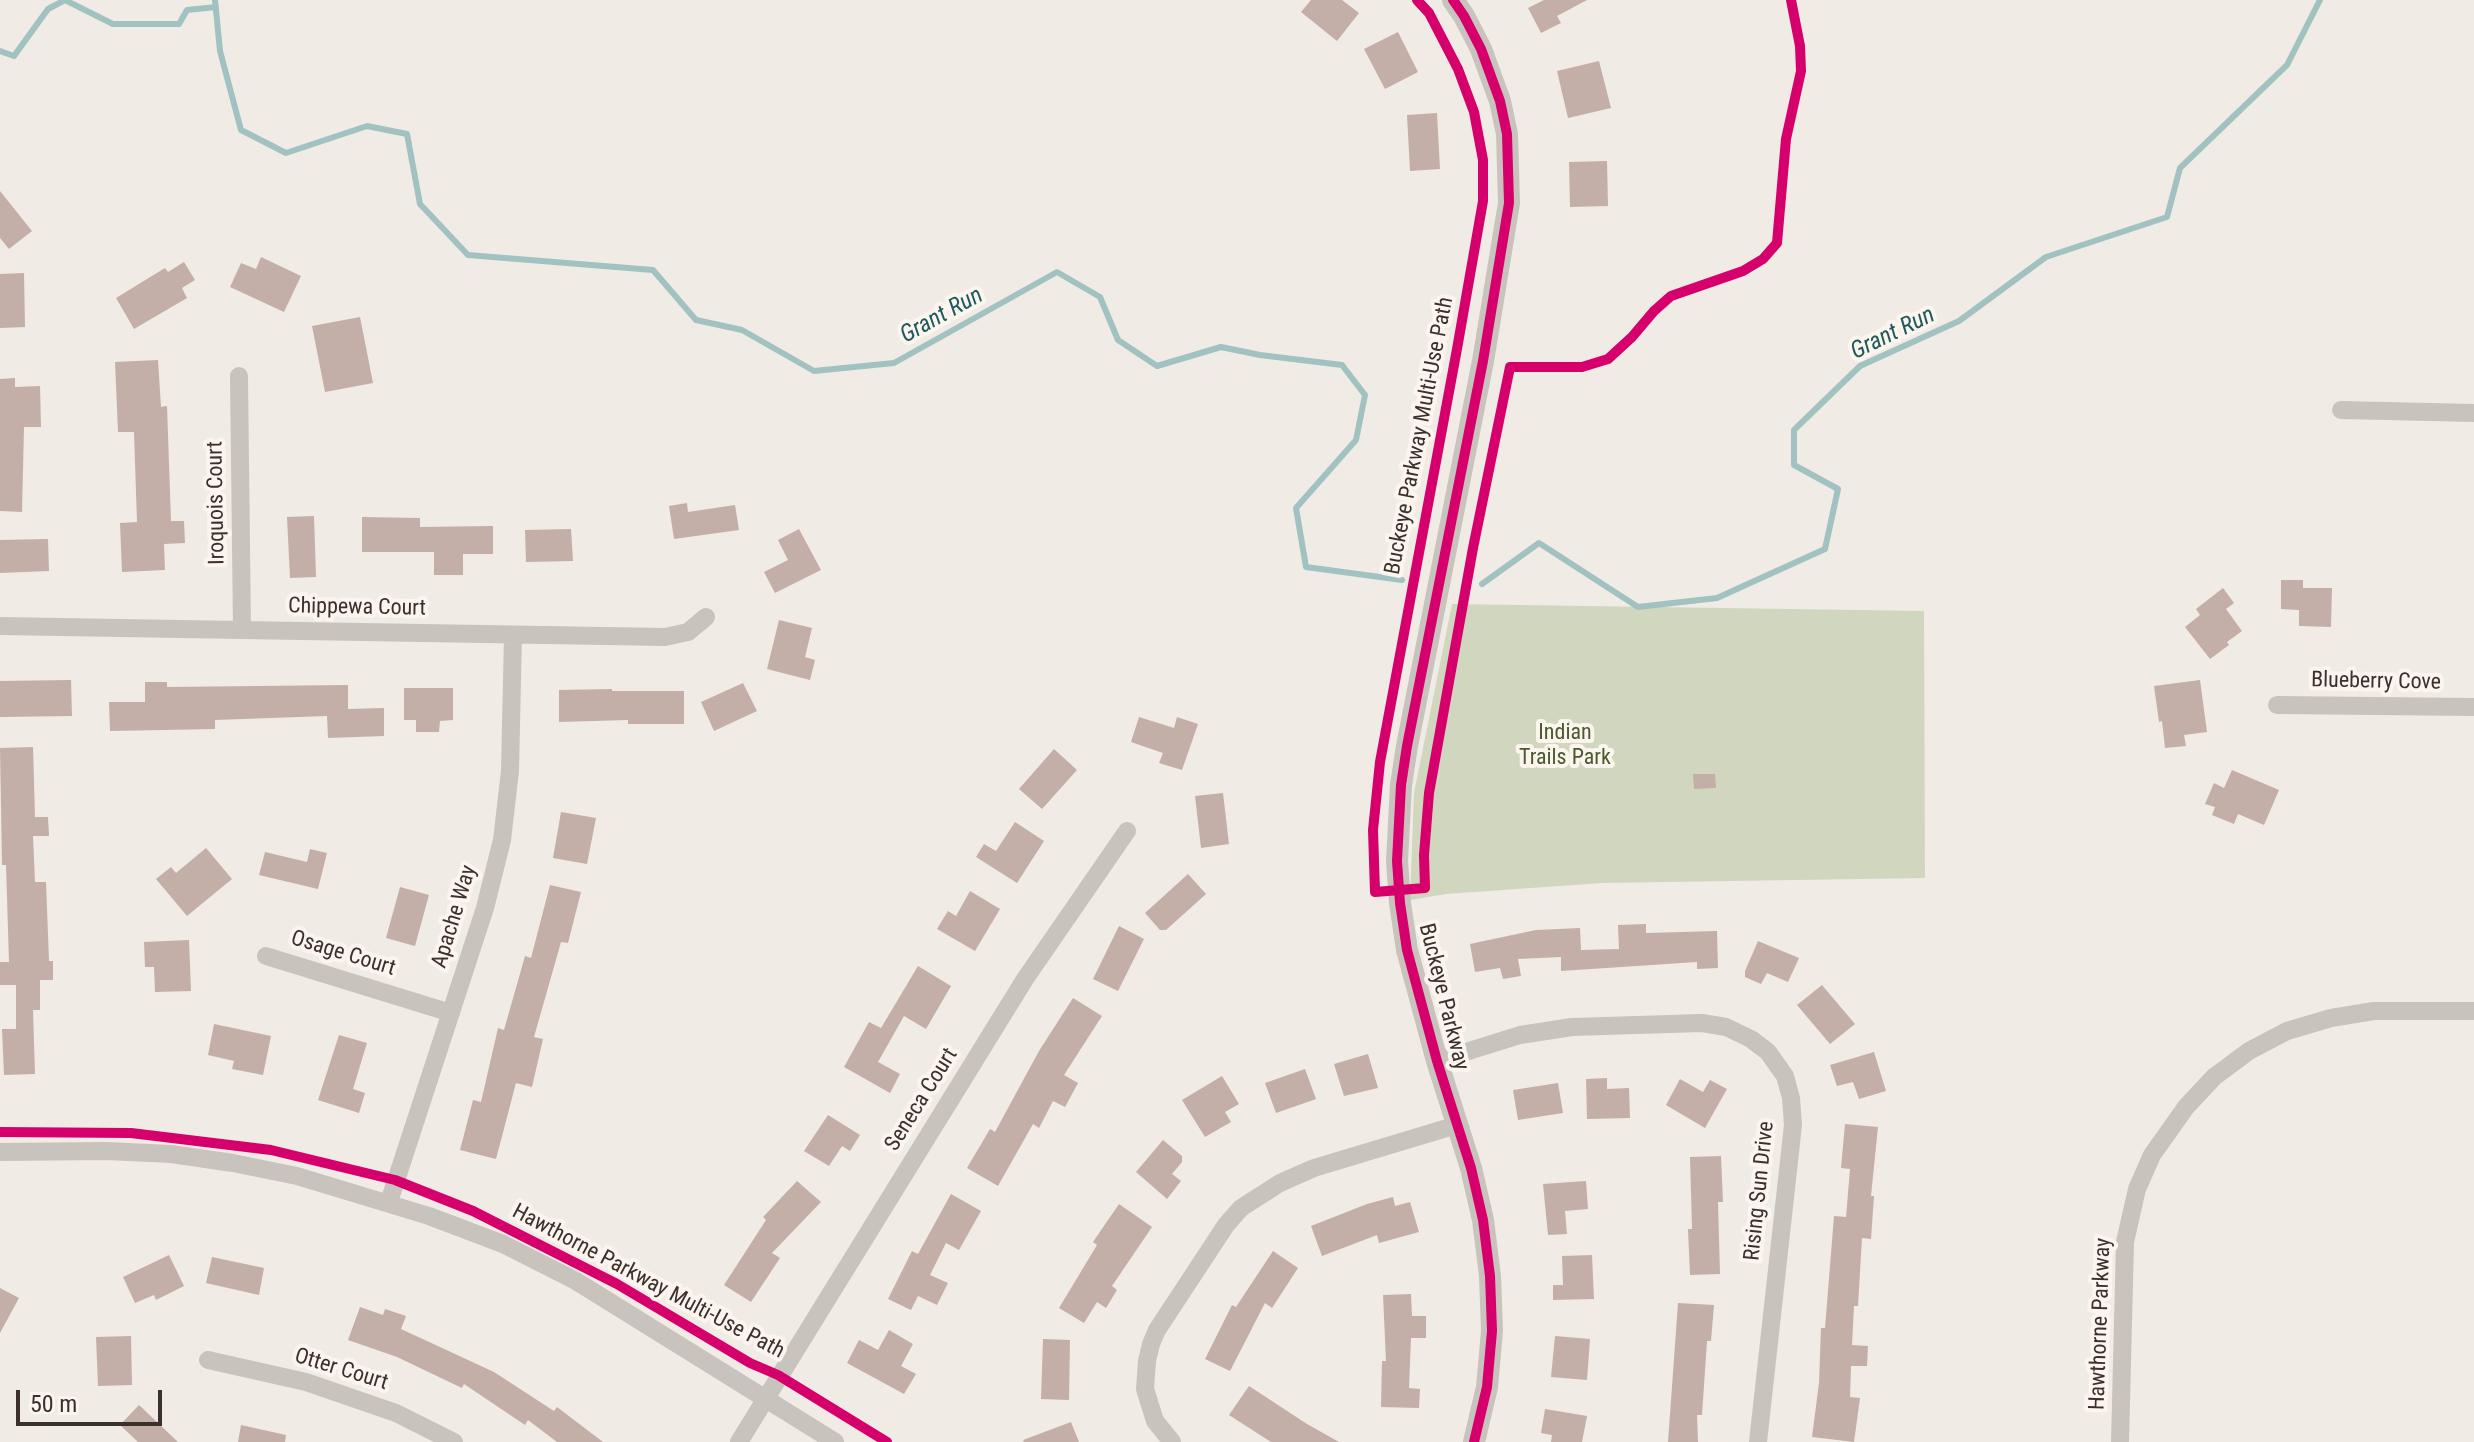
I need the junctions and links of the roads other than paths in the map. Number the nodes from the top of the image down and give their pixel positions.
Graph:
1 (1453, 0) edge
2 (239, 376) dead end
3 (2341, 410) dead end
4 (2474, 413) edge
5 (706, 617) dead end
6 (0, 626) edge
7 (242, 630) junction
8 (513, 635) junction
9 (2277, 705) dead end
10 (2474, 707) edge
11 (1127, 831) dead end
12 (266, 956) dead end
13 (2474, 1011) edge
14 (451, 1013) junction
15 (1437, 1061) junction
16 (1457, 1125) junction
17 (0, 1152) edge
18 (389, 1202) junction
19 (208, 1360) dead end
20 (765, 1399) junction
21 (454, 1442) edge
22 (739, 1442) edge
23 (835, 1442) edge
24 (1172, 1442) edge
25 (1474, 1442) edge
26 (1758, 1442) edge
27 (2120, 1442) edge

1 - 15 street, Buckeye Parkway
2 - 7 street, Iroquois Court
3 - 4 street
5 - 8 street, Chippewa Court
6 - 7 street, Chippewa Court
7 - 8 street, Chippewa Court
8 - 14 street, Apache Way
9 - 10 street, Blueberry Cove
11 - 20 street, Seneca Court
12 - 14 street, Osage Court
13 - 27 street, Hawthorne Parkway
14 - 18 street, Apache Way
15 - 16 street, Buckeye Parkway
15 - 26 street, Rising Sun Drive
16 - 24 street
16 - 25 street, Buckeye Parkway
17 - 18 street
18 - 20 street
19 - 21 street, Otter Court
20 - 22 street, Seneca Court
20 - 23 street

